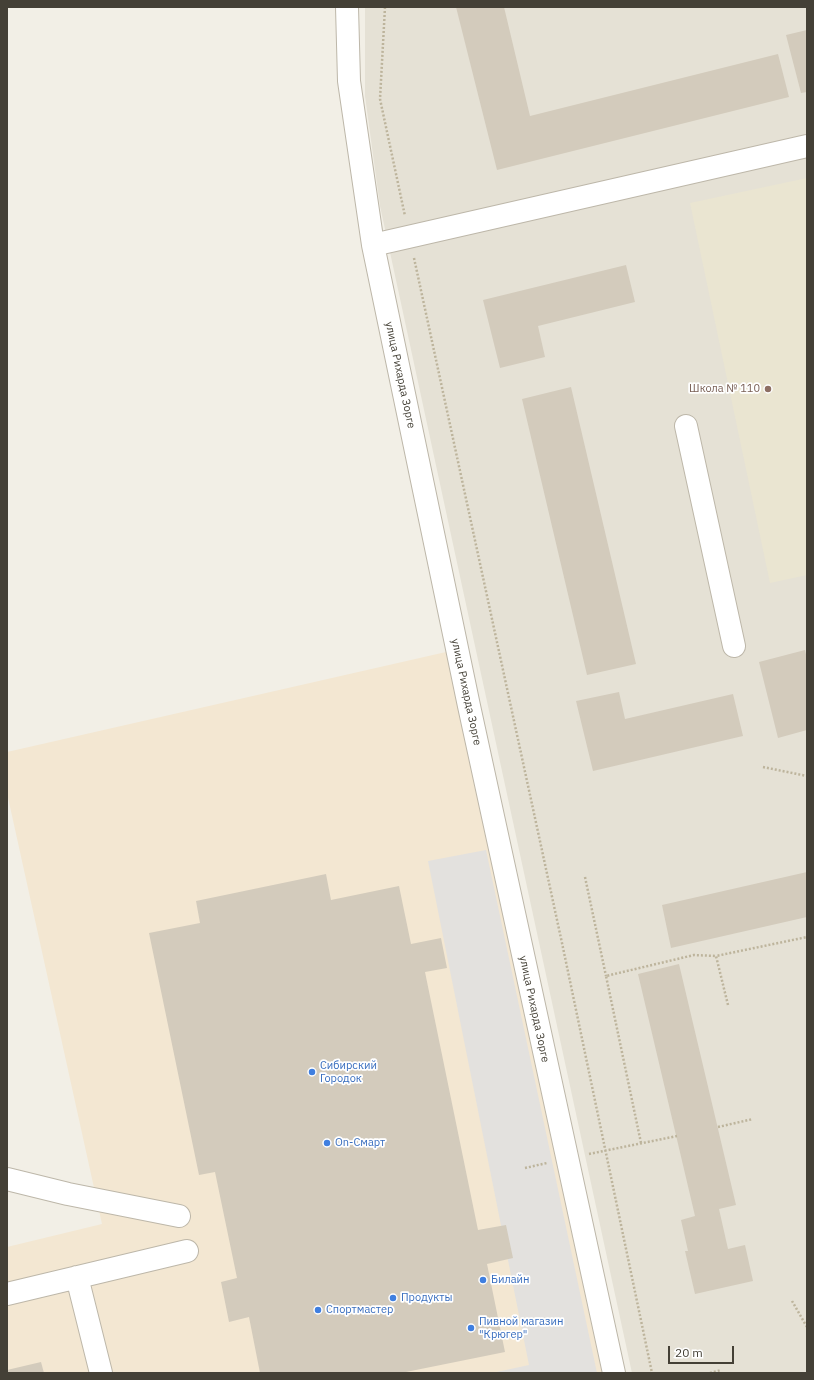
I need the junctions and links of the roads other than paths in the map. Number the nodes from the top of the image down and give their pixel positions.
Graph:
1 (347, 7) edge
2 (807, 146) edge
3 (373, 245) junction
4 (686, 426) dead end
5 (734, 646) dead end
6 (7, 1179) edge
7 (179, 1216) dead end
8 (187, 1251) dead end
9 (77, 1277) junction
10 (7, 1294) edge
11 (101, 1373) edge
12 (614, 1373) edge

1 - 3 street, улица Рихарда Зорге
2 - 3 street
3 - 12 street, улица Рихарда Зорге
4 - 5 street
6 - 7 street
8 - 9 street
9 - 10 street
9 - 11 street

